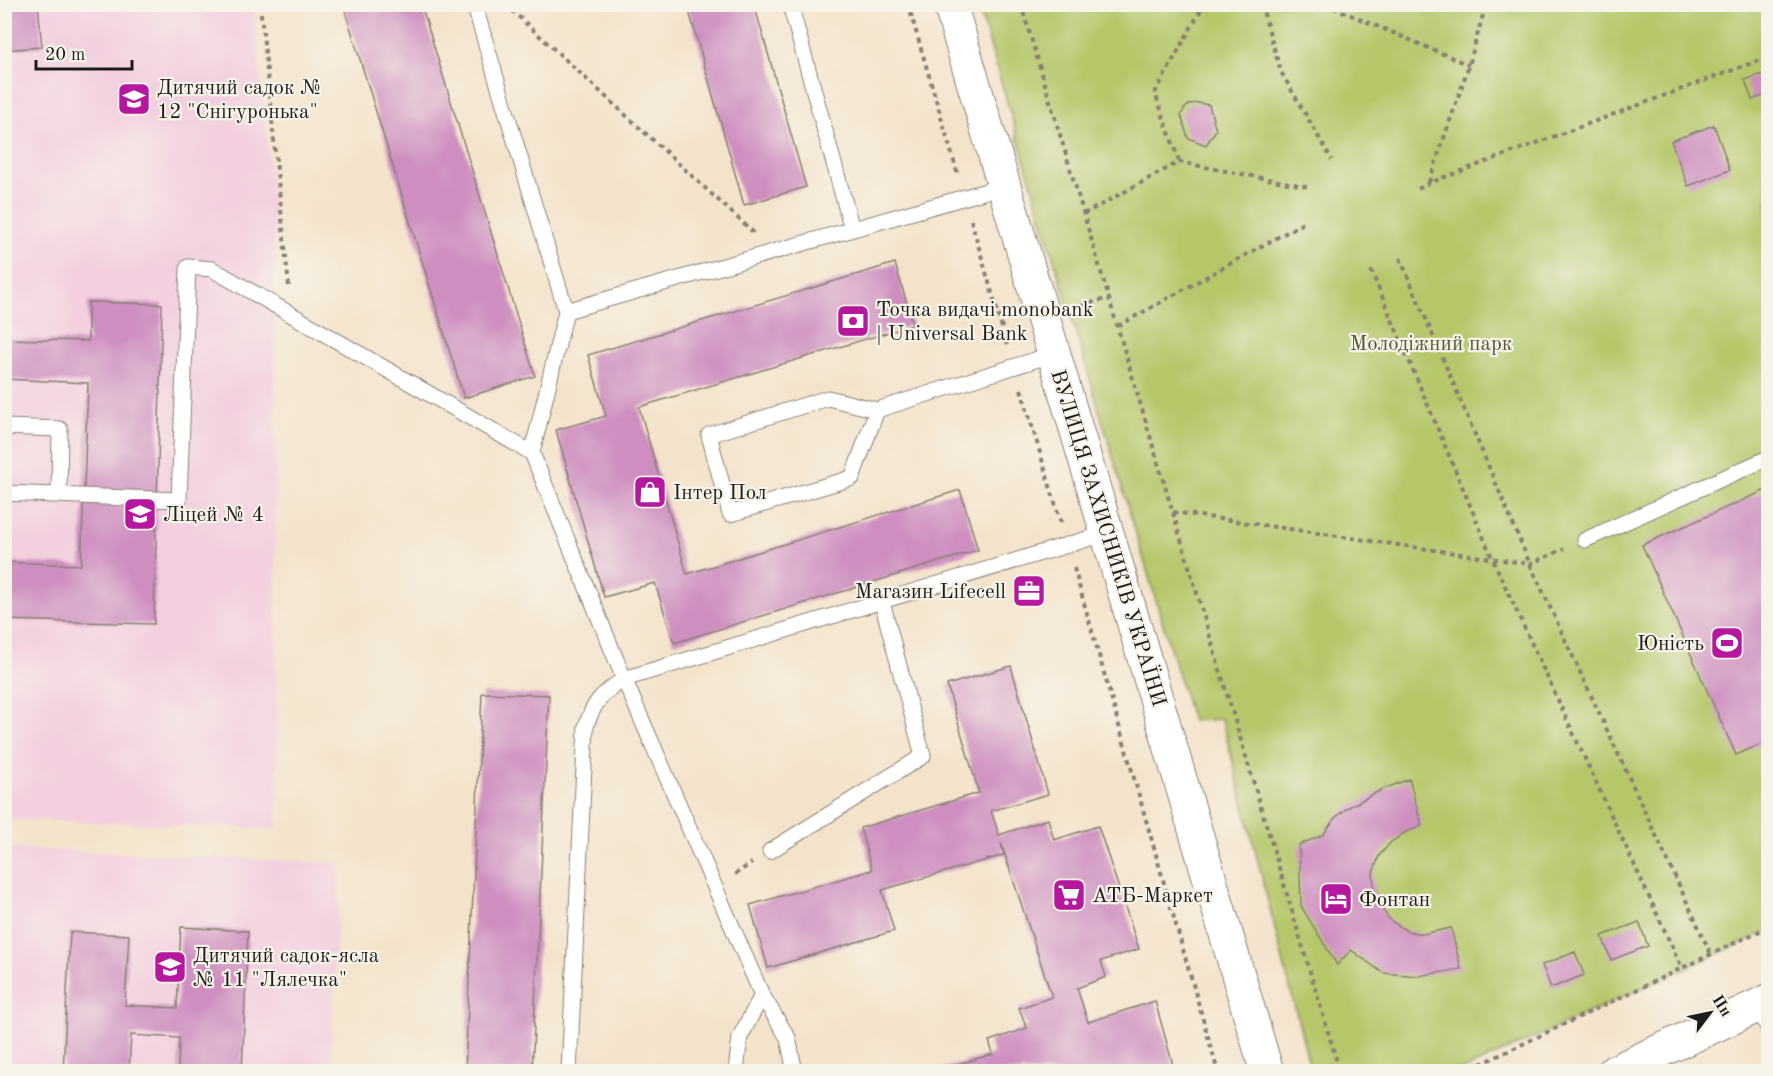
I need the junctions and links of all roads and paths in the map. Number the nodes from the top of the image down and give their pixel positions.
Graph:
1 (260, 4) edge
2 (474, 4) edge
3 (504, 4) edge
4 (790, 4) edge
5 (950, 4) edge
6 (1020, 4) edge
7 (1204, 4) edge
8 (1261, 4) edge
9 (1325, 4) edge
10 (1486, 4) edge
11 (1768, 57) edge
12 (1468, 65) junction
13 (1332, 160) dead end
14 (1179, 162) junction
15 (1429, 183) junction
16 (1004, 186) junction
17 (1308, 187) dead end
18 (1418, 189) dead end
19 (1084, 214) junction
20 (1305, 222) dead end
21 (852, 229) junction
22 (775, 251) junction
23 (1400, 258) dead end
24 (1371, 270) dead end
25 (566, 311) junction
26 (292, 315) junction
27 (1118, 326) junction
28 (1054, 354) junction
29 (877, 410) junction
30 (4, 428) edge
31 (532, 453) junction
32 (1768, 458) edge
33 (4, 493) edge
34 (58, 494) junction
35 (1173, 512) junction
36 (1107, 533) junction
37 (1585, 540) joint
38 (1493, 560) junction
39 (1530, 564) junction
40 (882, 602) junction
41 (624, 680) junction
42 (770, 851) joint
43 (715, 888) junction
44 (1768, 927) edge
45 (1711, 954) junction
46 (1682, 968) junction
47 (762, 995) junction
48 (1765, 1011) edge
49 (569, 1071) edge
50 (736, 1071) edge
51 (795, 1071) edge
52 (1267, 1071) edge
53 (1340, 1071) edge
54 (1464, 1071) edge
55 (1614, 1071) edge

1 - 26 path
2 - 25 lane
3 - 22 path
4 - 21 lane
5 - 16 main road, ВУЛИЦЯ ЗАХИСНИКІВ УКРАЇНИ
6 - 19 path
7 - 14 path
8 - 13 path
9 - 12 path
10 - 12 path
11 - 15 path
12 - 15 path
14 - 17 path
14 - 19 path
15 - 18 path
16 - 21 lane
16 - 28 main road, ВУЛИЦЯ ЗАХИСНИКІВ УКРАЇНИ
19 - 27 path
20 - 27 path
21 - 22 lane
22 - 25 lane
23 - 39 path
24 - 38 path
25 - 31 lane
26 - 31 lane
26 - 34 lane
27 - 35 path
28 - 29 lane
28 - 36 main road, ВУЛИЦЯ ЗАХИСНИКІВ УКРАЇНИ
29 - 29 lane
30 - 34 lane
31 - 41 lane
32 - 37 lane
33 - 34 lane
35 - 38 path
35 - 53 path
36 - 40 lane
36 - 52 main road, ВУЛИЦЯ ЗАХИСНИКІВ УКРАЇНИ
37 - 39 path
38 - 39 path
38 - 46 path
39 - 45 path
40 - 41 lane
40 - 42 lane
41 - 43 lane
41 - 49 lane
42 - 43 path
43 - 47 lane
44 - 45 path
45 - 46 path
46 - 54 path
47 - 50 lane
47 - 51 lane
48 - 55 main road

